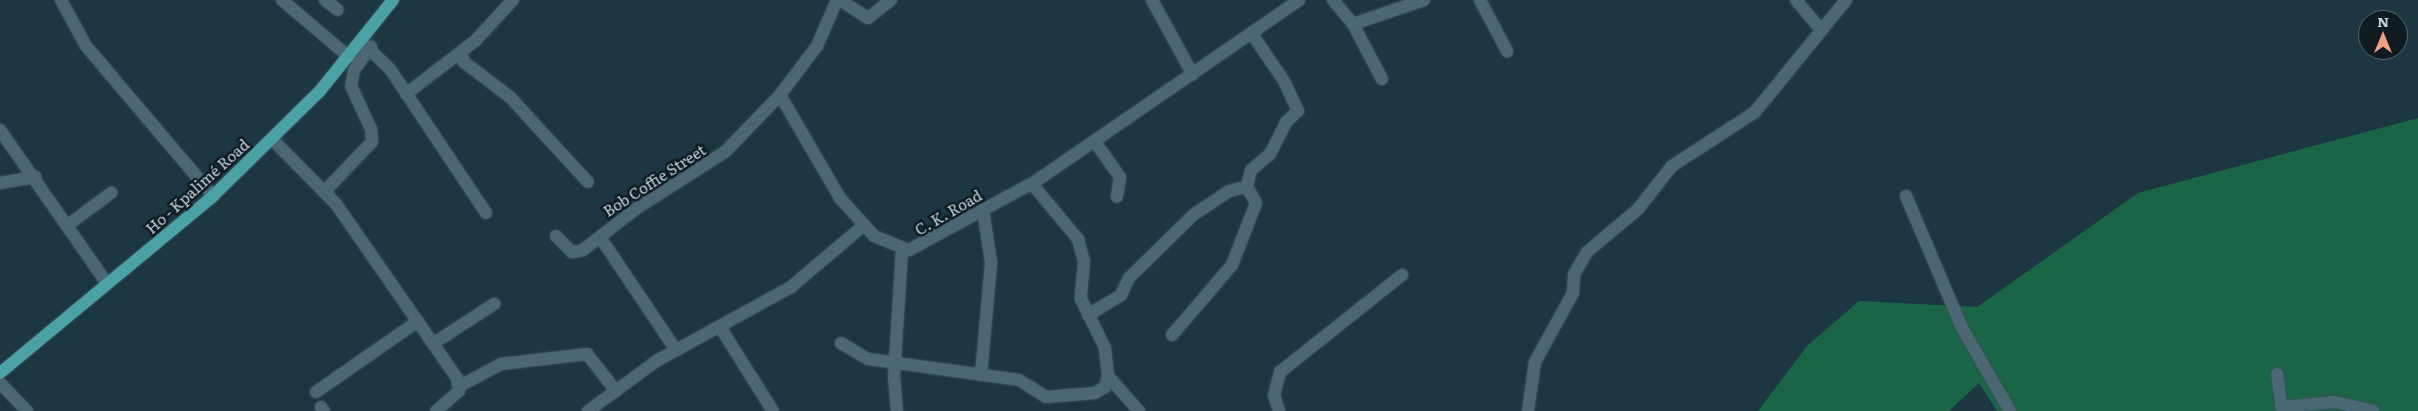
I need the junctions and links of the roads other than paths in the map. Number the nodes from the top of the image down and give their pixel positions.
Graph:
1 (60, 0) edge
2 (282, 0) edge
3 (325, 0) edge
4 (393, 0) edge
5 (512, 0) edge
6 (838, 0) edge
7 (890, 0) edge
8 (1152, 0) edge
9 (1299, 0) edge
10 (1333, 0) edge
11 (1424, 0) edge
12 (1480, 0) edge
13 (1796, 0) edge
14 (1846, 0) edge
15 (338, 10) dead end
16 (1353, 24) junction
17 (1820, 30) junction
18 (1252, 34) junction
19 (367, 44) junction
20 (1507, 51) dead end
21 (461, 53) junction
22 (349, 57) junction
23 (1193, 75) junction
24 (1382, 79) dead end
25 (406, 94) junction
26 (780, 95) junction
27 (0, 130) edge
28 (272, 139) junction
29 (1095, 142) junction
30 (35, 177) junction
31 (588, 182) dead end
32 (0, 183) edge
33 (1032, 184) junction
34 (1247, 187) junction
35 (324, 192) junction
36 (111, 193) dead end
37 (213, 196) junction
38 (1906, 196) dead end
39 (1117, 197) dead end
40 (983, 210) junction
41 (486, 213) dead end
42 (68, 225) junction
43 (864, 225) junction
44 (556, 236) dead end
45 (600, 237) junction
46 (902, 250) junction
47 (1402, 275) dead end
48 (106, 282) junction
49 (494, 304) dead end
50 (1088, 315) junction
51 (418, 321) junction
52 (720, 327) junction
53 (1172, 334) dead end
54 (434, 343) junction
55 (841, 343) dead end
56 (676, 350) junction
57 (895, 361) junction
58 (0, 373) edge
59 (2277, 374) dead end
60 (981, 375) junction
61 (1108, 376) junction
62 (0, 383) edge
63 (460, 386) junction
64 (616, 391) junction
65 (316, 392) dead end
66 (2281, 409) edge
67 (27, 411) edge
68 (436, 411) edge
69 (588, 411) edge
70 (773, 411) edge
71 (897, 411) edge
72 (1139, 411) edge
73 (1279, 411) edge
74 (1528, 411) edge
75 (2010, 411) edge
76 (2373, 411) edge

1 - 37 street
2 - 22 street
3 - 15 street
4 - 19 main road, Ho - Kpalimé Road
5 - 21 street
6 - 7 street
6 - 26 street, Bob Coffie Street
8 - 23 street
9 - 18 street, C. K. Road
10 - 16 street
11 - 16 street
12 - 20 street
13 - 17 street
14 - 17 street
16 - 24 street
17 - 74 street
18 - 23 street, C. K. Road
18 - 34 street
19 - 22 main road, Ho - Kpalimé Road
19 - 25 street
19 - 35 street
21 - 25 street
21 - 31 street
22 - 28 main road, Ho - Kpalimé Road
23 - 29 street, C. K. Road
25 - 41 street
26 - 43 street
26 - 45 street, Bob Coffie Street
27 - 30 street
28 - 35 street
28 - 37 main road, Ho - Kpalimé Road
29 - 33 street, C. K. Road
29 - 39 street
30 - 32 street
30 - 42 street
33 - 40 street, C. K. Road
33 - 50 street
34 - 50 street
34 - 53 street
35 - 51 street
36 - 42 street
37 - 48 main road, Ho - Kpalimé Road
38 - 75 street
40 - 46 street, C. K. Road
40 - 60 street
42 - 48 street
43 - 46 street, C. K. Road
43 - 52 street
44 - 45 street
45 - 56 street, Bob Coffie Street
46 - 57 street
47 - 73 street
48 - 58 main road, Ho - Kpalimé Road
49 - 54 street
50 - 61 street
51 - 54 street
51 - 65 street
52 - 56 street
52 - 70 street
54 - 63 street
55 - 57 street
56 - 64 street
57 - 60 street
57 - 71 street
59 - 66 street
60 - 61 street
61 - 72 street
62 - 67 street
63 - 64 street
63 - 68 street
64 - 69 street
66 - 76 street

